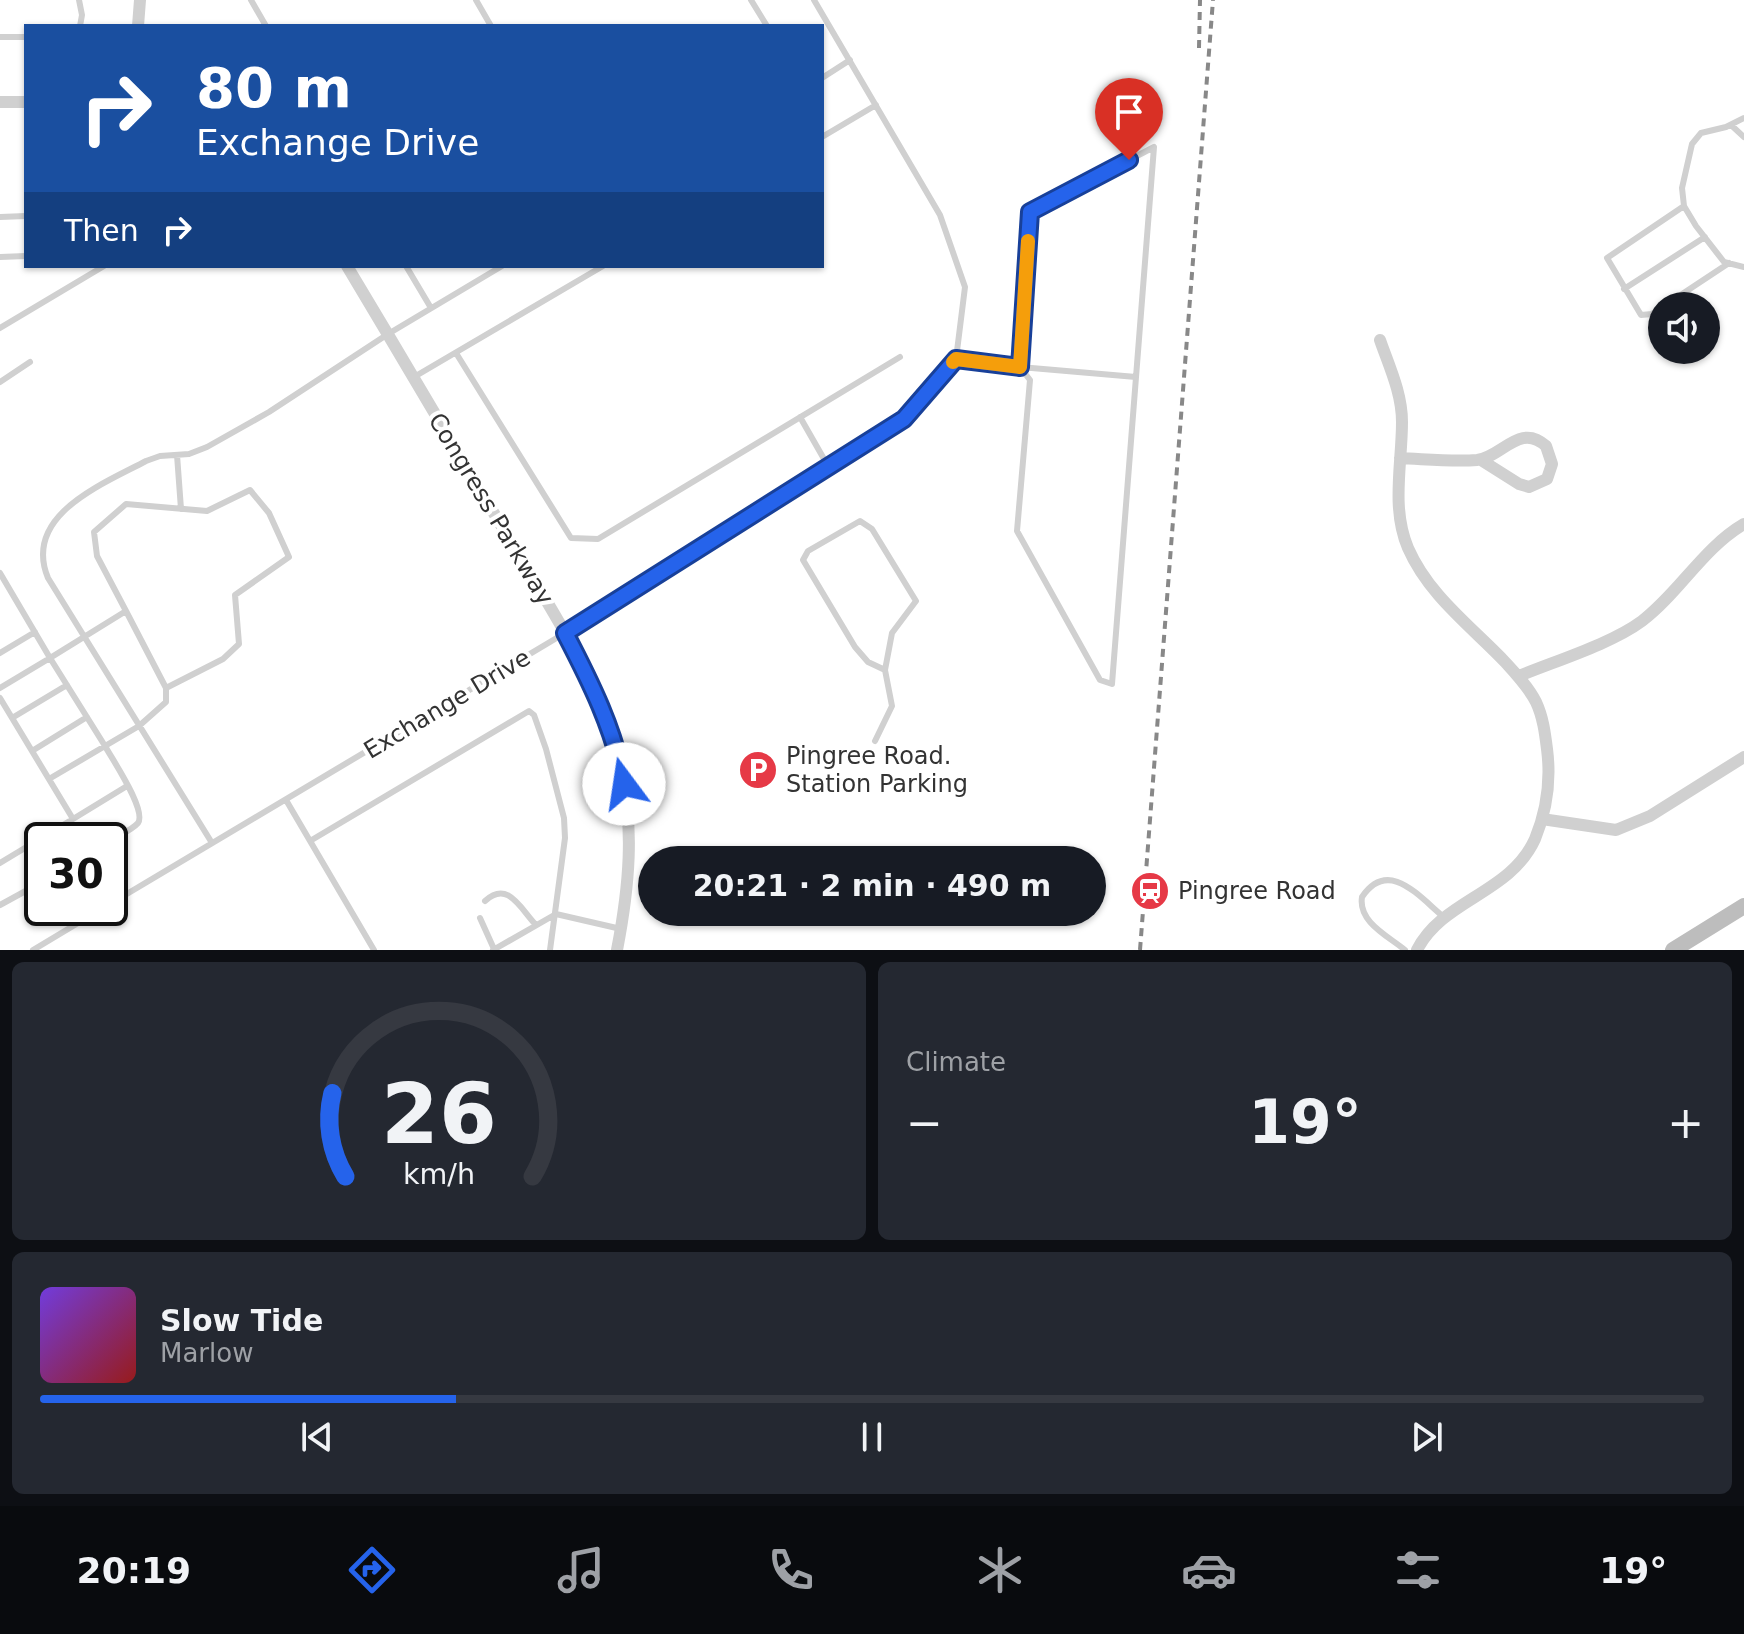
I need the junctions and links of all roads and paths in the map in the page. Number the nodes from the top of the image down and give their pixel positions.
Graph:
1 (79, 0) edge
2 (140, 0) edge
3 (251, 0) edge
4 (476, 0) edge
5 (751, 0) edge
6 (814, 0) edge
7 (80, 24) edge
8 (138, 24) edge
9 (265, 24) edge
10 (490, 24) edge
11 (766, 24) edge
12 (0, 37) edge
13 (24, 37) edge
14 (850, 60) junction
15 (824, 77) edge
16 (0, 102) edge
17 (24, 102) edge
18 (876, 105) junction
19 (1744, 118) edge
20 (1731, 125) junction
21 (824, 136) edge
22 (1744, 137) edge
23 (1684, 206) junction
24 (24, 216) edge
25 (0, 217) edge
26 (1705, 237) junction
27 (24, 256) edge
28 (0, 257) edge
29 (1729, 263) junction
30 (1744, 267) edge
31 (101, 268) edge
32 (348, 268) edge
33 (407, 268) edge
34 (499, 268) edge
35 (600, 268) edge
36 (1624, 289) junction
37 (1686, 292) edge
38 (431, 308) junction
39 (1648, 314) edge
40 (0, 328) edge
41 (388, 334) junction
42 (1380, 340) dead end
43 (456, 353) junction
44 (900, 357) dead end
45 (956, 359) junction
46 (30, 362) dead end
47 (1020, 367) junction
48 (414, 377) junction
49 (1136, 377) junction
50 (0, 382) edge
51 (800, 417) junction
52 (177, 455) junction
53 (1400, 458) junction
54 (1481, 460) junction
55 (828, 466) junction
56 (181, 509) junction
57 (1744, 524) edge
58 (0, 573) edge
59 (10, 590) junction
60 (0, 596) edge
61 (126, 611) junction
62 (35, 632) junction
63 (565, 633) junction
64 (84, 638) junction
65 (0, 653) edge
66 (50, 658) junction
67 (885, 670) junction
68 (1519, 676) junction
69 (67, 685) junction
70 (0, 688) edge
71 (166, 688) junction
72 (0, 698) edge
73 (87, 717) junction
74 (12, 718) junction
75 (139, 726) junction
76 (875, 741) dead end
77 (105, 746) junction
78 (32, 751) junction
79 (1740, 760) edge
80 (1744, 776) edge
81 (49, 779) junction
82 (127, 786) junction
83 (286, 800) junction
84 (73, 819) junction
85 (1542, 819) junction
86 (128, 829) edge
87 (310, 841) junction
88 (212, 843) junction
89 (0, 863) edge
90 (24, 892) edge
91 (128, 893) edge
92 (485, 901) dead end
93 (0, 905) edge
94 (1744, 906) edge
95 (556, 914) junction
96 (480, 918) dead end
97 (1445, 918) junction
98 (536, 925) junction
99 (73, 926) edge
100 (621, 929) junction
101 (33, 950) edge
102 (374, 950) edge
103 (494, 950) edge
104 (550, 950) edge
105 (617, 950) edge
106 (1405, 950) edge
107 (1417, 950) edge
108 (1673, 950) edge

1 - 7 lane
2 - 8 street
3 - 9 lane
4 - 10 lane
5 - 11 lane
6 - 14 lane
12 - 13 lane
14 - 15 lane
14 - 18 lane
16 - 17 street
18 - 21 lane
18 - 45 lane
19 - 20 lane
20 - 22 lane
20 - 23 lane
23 - 26 lane
23 - 36 lane
24 - 25 lane
26 - 29 lane
26 - 36 lane
27 - 28 lane
29 - 30 lane
29 - 37 lane
31 - 40 lane
32 - 41 street, Congress Parkway
33 - 38 lane
34 - 38 lane
35 - 43 lane
36 - 39 lane
38 - 41 lane
41 - 48 street, Congress Parkway
41 - 52 lane
42 - 53 street
43 - 48 lane
43 - 51 lane
44 - 51 lane
45 - 47 lane
45 - 55 lane, Exchange Drive
46 - 50 lane
47 - 49 lane
47 - 49 lane
47 - 49 lane
48 - 63 street, Congress Parkway
51 - 55 lane
52 - 56 lane
52 - 64 lane
53 - 54 street
53 - 68 street
54 - 54 street
55 - 63 lane, Exchange Drive
56 - 61 lane
56 - 71 lane
57 - 68 street
58 - 59 lane
59 - 60 lane
59 - 62 lane
61 - 64 lane
61 - 71 lane
62 - 65 lane
62 - 66 lane
63 - 83 lane, Exchange Drive
63 - 100 street, Congress Parkway
64 - 66 lane
64 - 75 lane
66 - 69 lane
66 - 70 lane
67 - 67 lane
67 - 76 lane
68 - 85 street
69 - 73 lane
69 - 74 lane
71 - 75 lane
72 - 74 lane
73 - 77 lane
73 - 78 lane
74 - 78 lane
75 - 77 lane
75 - 88 lane
77 - 81 lane
77 - 82 lane
78 - 81 lane
79 - 80 street
79 - 85 street
81 - 84 lane
82 - 84 lane
82 - 86 lane
83 - 87 lane
83 - 88 lane, Exchange Drive
84 - 89 lane
85 - 97 street
87 - 95 lane
87 - 102 lane
88 - 91 lane, Exchange Drive
90 - 93 lane
92 - 98 lane
94 - 108 street
95 - 98 lane
95 - 100 lane
95 - 104 lane
96 - 103 lane
97 - 106 lane
97 - 107 street
98 - 103 lane
99 - 101 lane
100 - 105 street, Congress Parkway

